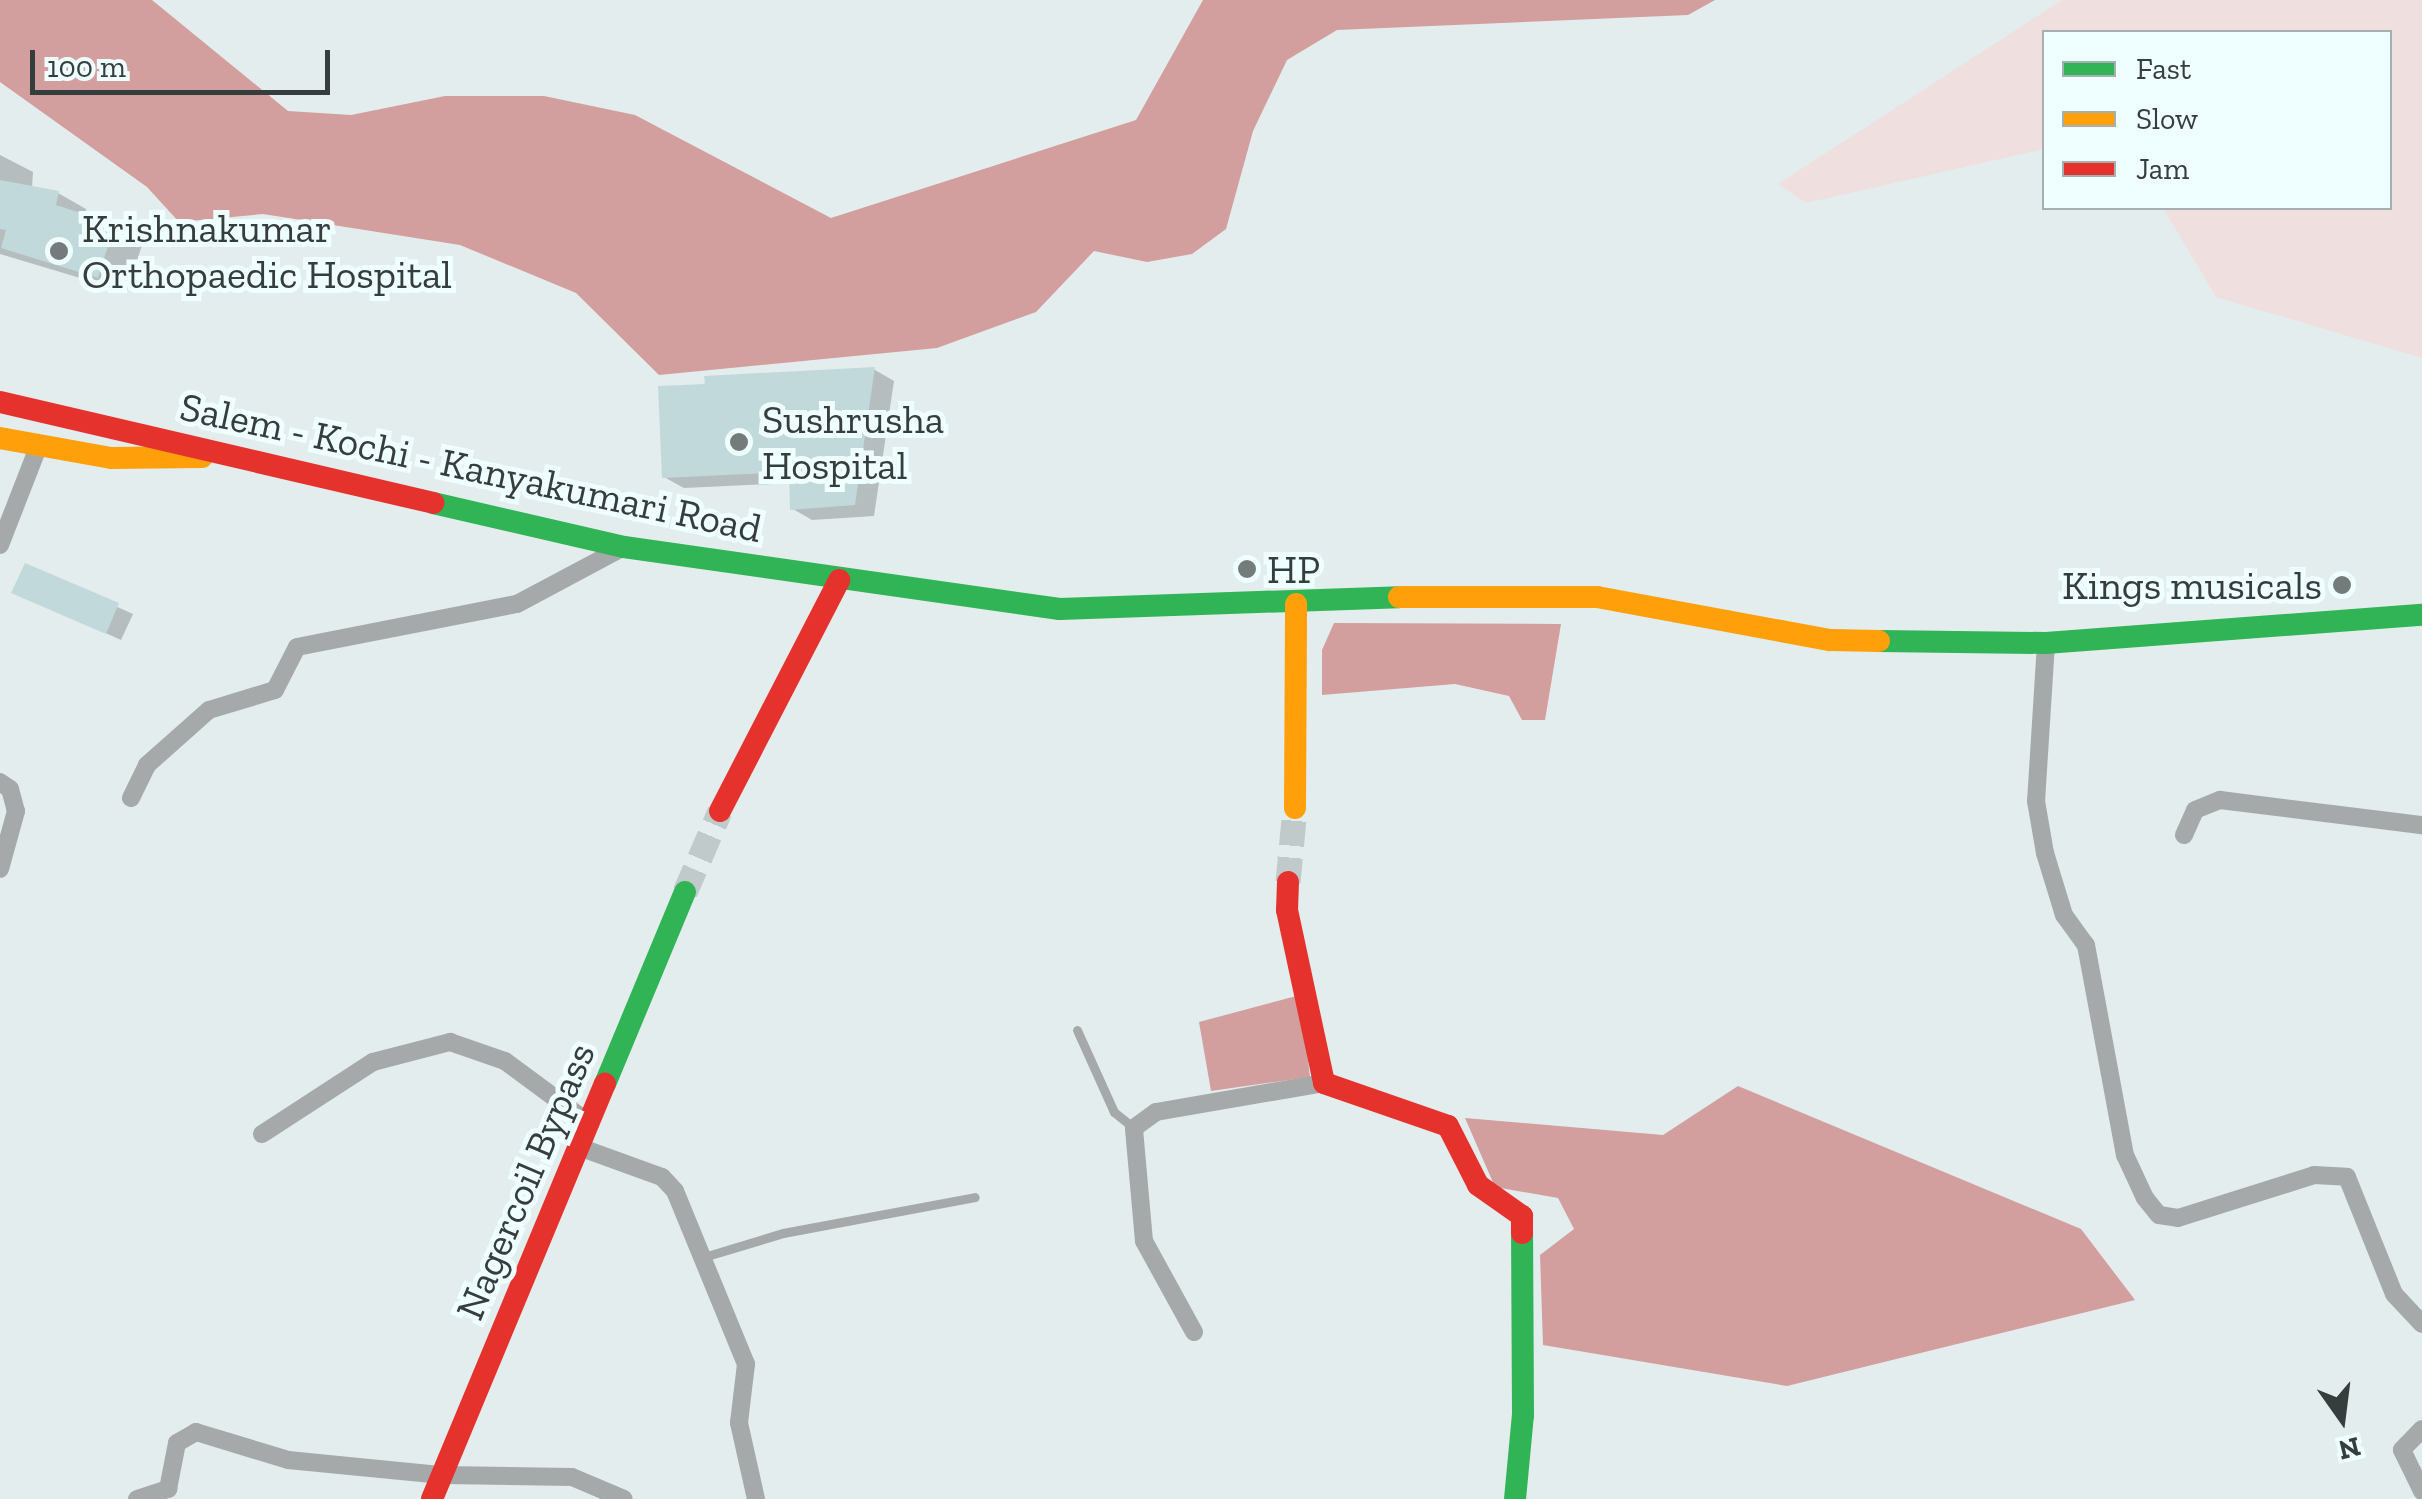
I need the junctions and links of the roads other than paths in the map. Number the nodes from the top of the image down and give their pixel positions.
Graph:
1 (0, 402) edge
2 (0, 438) edge
3 (39, 445) junction
4 (236, 457) junction
5 (0, 545) edge
6 (624, 547) junction
7 (840, 580) junction
8 (1296, 604) junction
9 (2422, 615) edge
10 (2046, 643) junction
11 (0, 782) edge
12 (131, 798) dead end
13 (1295, 808) tunnel mouth
14 (720, 811) tunnel mouth
15 (2422, 825) edge
16 (2184, 836) dead end
17 (0, 869) edge
18 (1288, 882) tunnel mouth
19 (685, 892) tunnel mouth
20 (1077, 1030) dead end
21 (1324, 1083) junction
22 (590, 1124) junction
23 (1134, 1128) junction
24 (262, 1134) dead end
25 (579, 1147) junction
26 (976, 1197) dead end
27 (707, 1256) junction
28 (2422, 1324) edge
29 (1194, 1332) dead end
30 (2422, 1429) edge
31 (442, 1475) junction
32 (2422, 1491) edge
33 (138, 1499) edge
34 (432, 1499) edge
35 (624, 1499) edge
36 (756, 1499) edge
37 (1515, 1499) edge

1 - 4 main road, Salem - Kochi - Kanyakumari Road
2 - 3 main road
3 - 4 main road
3 - 5 street
4 - 6 main road, Salem - Kochi - Kanyakumari Road
6 - 7 main road, Salem - Kochi - Kanyakumari Road
6 - 12 street
7 - 8 main road, Salem - Kochi - Kanyakumari Road
7 - 14 main road
8 - 10 main road, Salem - Kochi - Kanyakumari Road
8 - 13 main road
9 - 10 main road, Salem - Kochi - Kanyakumari Road
10 - 28 street
11 - 17 street
15 - 16 street
18 - 21 main road
19 - 22 main road, Nagercoil Bypass
20 - 23 lane
21 - 23 street
21 - 37 main road
22 - 24 street
22 - 25 main road, Nagercoil Bypass
23 - 29 street
25 - 27 street
25 - 31 main road, Nagercoil Bypass
26 - 27 lane
27 - 36 street
30 - 32 street
31 - 33 street
31 - 34 main road, Nagercoil Bypass
31 - 35 street

